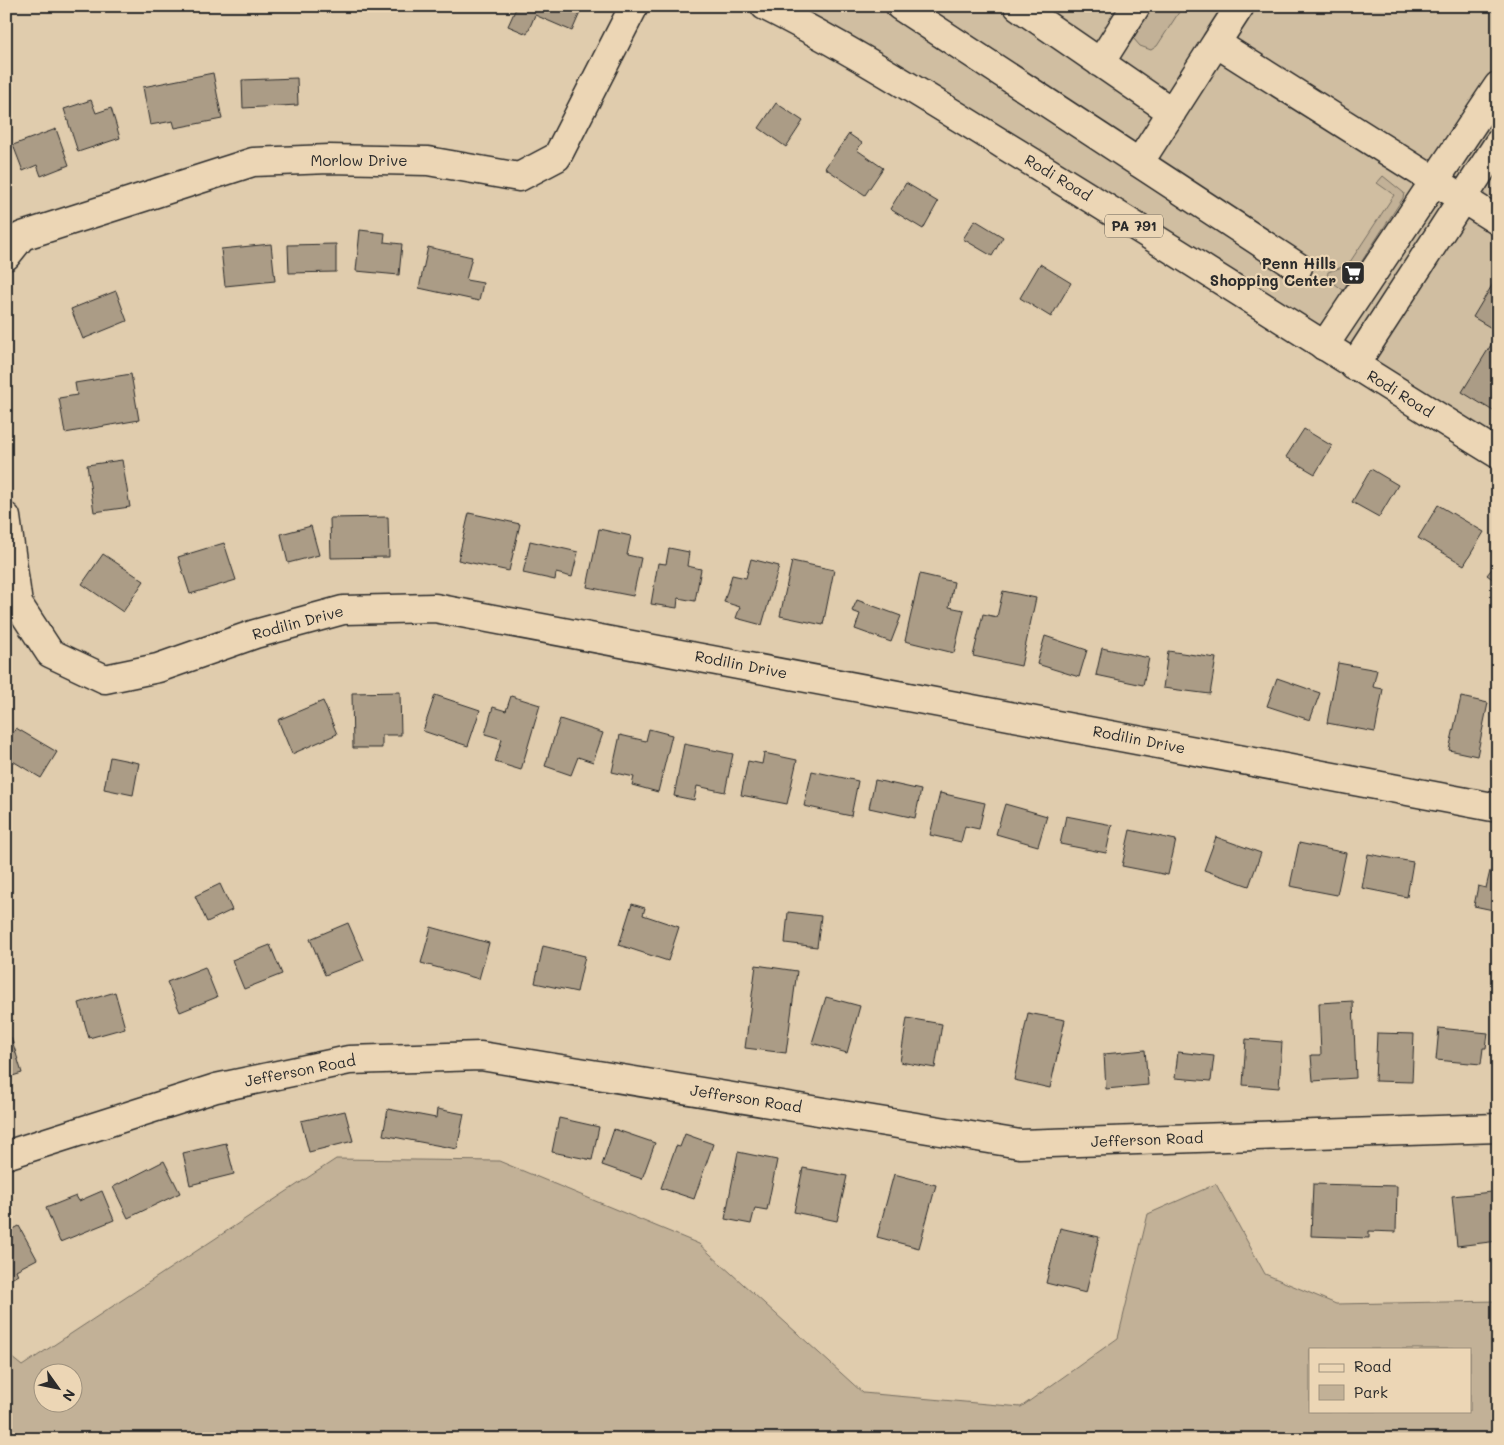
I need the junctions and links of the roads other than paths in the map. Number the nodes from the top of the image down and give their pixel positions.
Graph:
1 (634, 6) edge
2 (765, 6) edge
3 (900, 6) edge
4 (1018, 6) edge
5 (1136, 6) edge
6 (1240, 6) edge
7 (1216, 43) junction
8 (1100, 63) junction
9 (1498, 86) edge
10 (1172, 112) junction
11 (1498, 144) edge
12 (1139, 163) junction
13 (1434, 182) junction
14 (1461, 198) junction
15 (1498, 221) edge
16 (6, 256) edge
17 (1298, 267) dead end
18 (1324, 346) junction
19 (1354, 366) junction
20 (1498, 454) edge
21 (6, 517) edge
22 (1498, 808) edge
23 (1498, 1128) edge
24 (6, 1155) edge

1 - 16 street, Morlow Drive
2 - 18 street, Rodi Road / PA 791
3 - 12 street
4 - 8 street
5 - 8 street
6 - 7 street
7 - 10 street
7 - 13 street
8 - 10 street
9 - 13 street
10 - 12 street
11 - 14 street
12 - 17 street
13 - 14 street
13 - 18 street
14 - 15 street
14 - 19 street
18 - 19 street, Rodi Road / PA 791
19 - 20 street, Rodi Road / PA 791
21 - 22 street, Rodilin Drive
23 - 24 street, Jefferson Road

